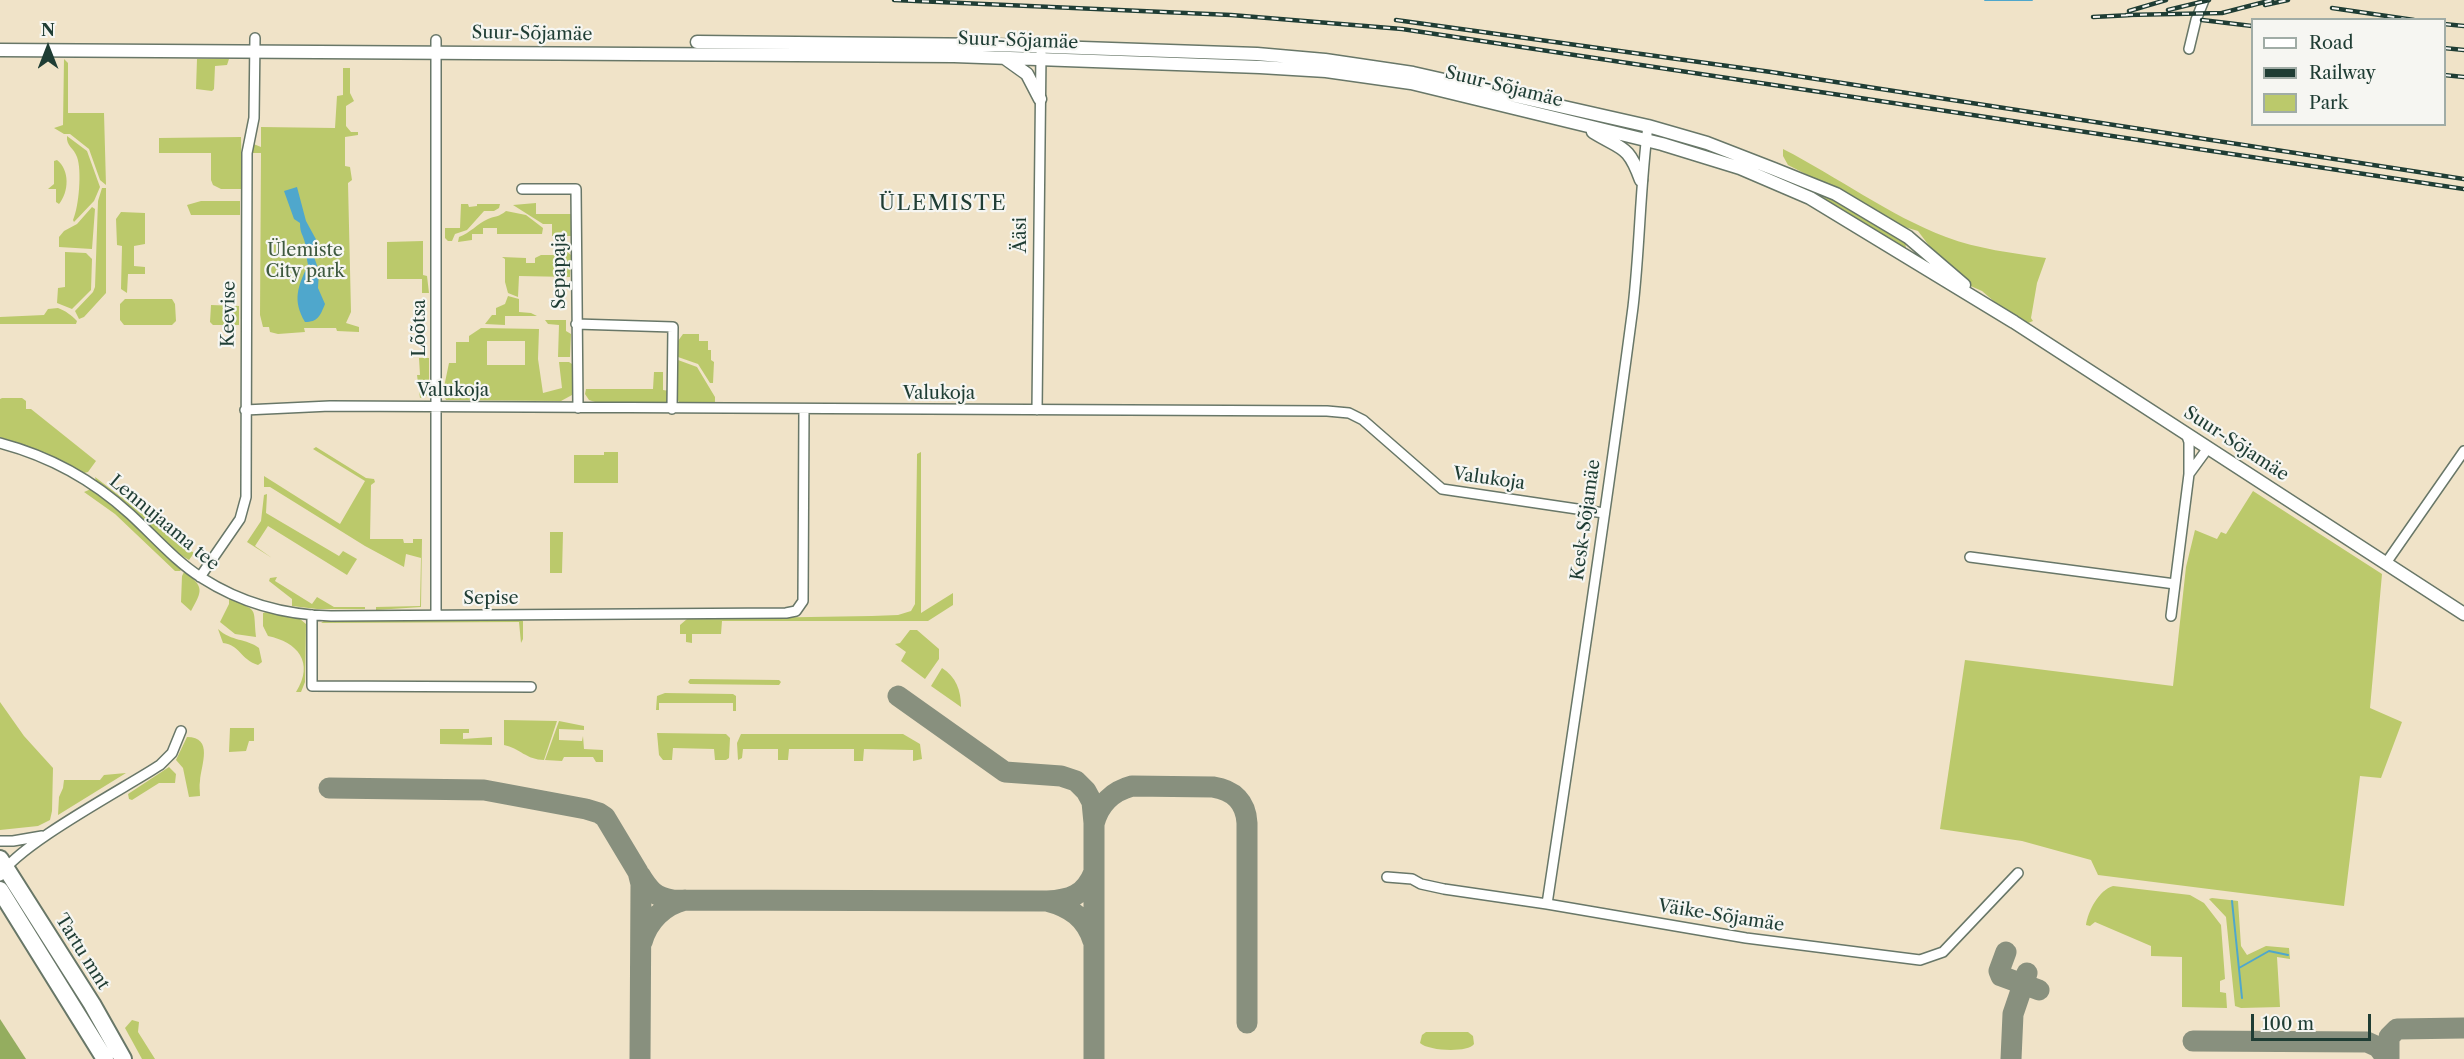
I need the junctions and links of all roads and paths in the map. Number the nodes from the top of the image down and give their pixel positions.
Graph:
1 (2204, 0) edge
2 (255, 44) junction
3 (436, 46) junction
4 (696, 48) junction
5 (2189, 49) dead end
6 (0, 50) edge
7 (1041, 54) junction
8 (1005, 58) junction
9 (1040, 99) junction
10 (1579, 124) junction
11 (1648, 126) junction
12 (1646, 140) junction
13 (1641, 180) junction
14 (522, 189) dead end
15 (1918, 246) junction
16 (1910, 260) junction
17 (1987, 306) junction
18 (576, 324) junction
19 (435, 408) junction
20 (578, 408) junction
21 (672, 409) junction
22 (804, 409) junction
23 (245, 410) junction
24 (1037, 410) junction
25 (2186, 433) junction
26 (0, 443) edge
27 (2208, 448) junction
28 (2464, 451) edge
29 (2189, 474) junction
30 (1604, 513) junction
31 (1970, 557) dead end
32 (2386, 563) junction
33 (200, 577) junction
34 (2175, 585) junction
35 (2464, 614) edge
36 (312, 615) junction
37 (436, 615) junction
38 (2171, 616) dead end
39 (531, 687) dead end
40 (181, 731) dead end
41 (51, 834) junction
42 (0, 841) edge
43 (2, 868) edge
44 (2018, 873) dead end
45 (1387, 877) dead end
46 (0, 890) edge
47 (1547, 904) junction
48 (105, 1059) edge
49 (123, 1059) edge

1 - 5 street
2 - 3 main road, Suur-Sõjamäe
2 - 6 main road, Suur-Sõjamäe
2 - 23 street, Keevise
3 - 4 main road, Suur-Sõjamäe
3 - 19 street, Lõõtsa
4 - 7 main road, Suur-Sõjamäe
4 - 8 main road, Suur-Sõjamäe
7 - 8 main road, Suur-Sõjamäe
7 - 9 street, Ääsi
7 - 10 main road, Suur-Sõjamäe
7 - 11 main road, Suur-Sõjamäe
8 - 9 main road
9 - 24 street, Ääsi
10 - 12 main road, Suur-Sõjamäe
10 - 13 main road
11 - 12 street, Kesk-Sõjamäe
11 - 15 main road, Suur-Sõjamäe
12 - 13 street, Kesk-Sõjamäe
12 - 16 main road, Suur-Sõjamäe
13 - 30 street, Kesk-Sõjamäe
14 - 18 street, Sepapaja
15 - 16 main road
15 - 17 main road, Suur-Sõjamäe
16 - 17 main road, Suur-Sõjamäe
17 - 25 main road, Suur-Sõjamäe
18 - 20 street, Sepapaja
18 - 21 street
19 - 20 street, Valukoja
19 - 23 street, Valukoja
19 - 37 street, Lõõtsa
20 - 21 street, Valukoja
21 - 22 street, Valukoja
22 - 24 street, Valukoja
22 - 37 street, Sepise
23 - 33 street, Keevise
24 - 30 street, Valukoja
25 - 27 main road, Suur-Sõjamäe
25 - 29 street
26 - 33 street, Lennujaama tee
27 - 29 street
27 - 32 main road, Suur-Sõjamäe
28 - 32 street
29 - 34 street
30 - 47 street, Kesk-Sõjamäe
31 - 34 street
32 - 35 main road, Suur-Sõjamäe
33 - 36 street, Lennujaama tee
34 - 38 street
36 - 37 street, Sepise
36 - 39 street
40 - 41 street
41 - 42 street
41 - 43 street
43 - 49 highway, Tartu mnt
44 - 47 street, Väike-Sõjamäe
45 - 47 street, Väike-Sõjamäe
46 - 48 highway, Tartu mnt

